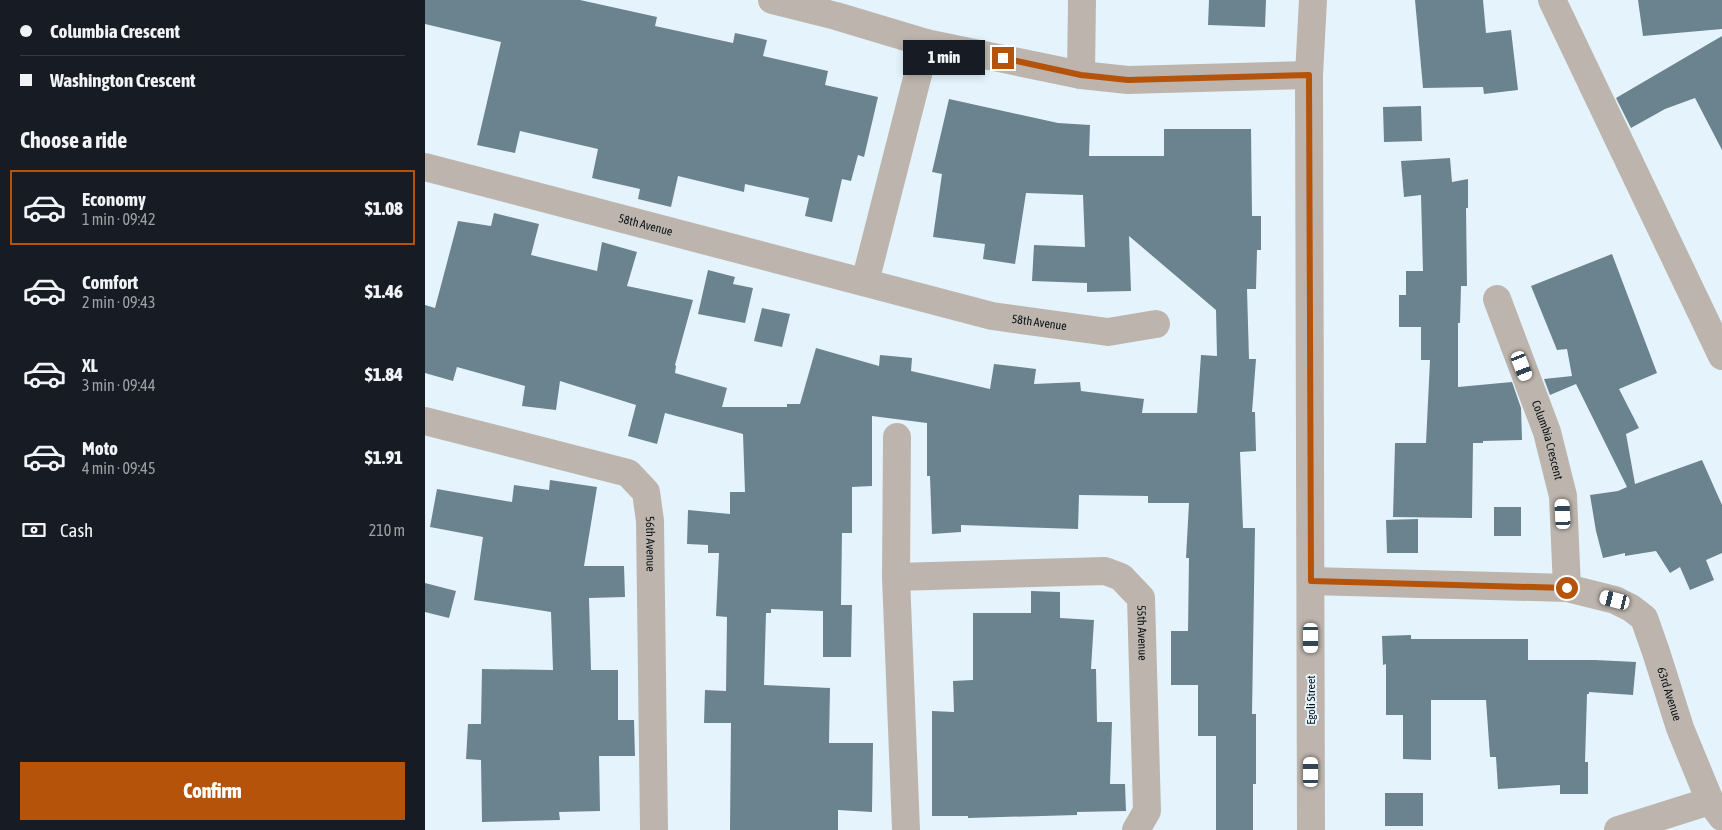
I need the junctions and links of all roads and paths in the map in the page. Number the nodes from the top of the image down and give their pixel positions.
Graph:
1 (772, 0) edge
2 (1082, 0) edge
3 (1313, 0) edge
4 (1553, 0) edge
5 (836, 8) edge
6 (926, 42) junction
7 (1081, 75) junction
8 (1309, 75) junction
9 (425, 167) edge
10 (865, 282) junction
11 (1497, 299) dead end
12 (1156, 324) dead end
13 (1722, 356) edge
14 (425, 420) edge
15 (897, 437) dead end
16 (896, 577) junction
17 (1311, 581) junction
18 (1567, 588) junction
19 (1716, 809) edge
20 (653, 830) edge
21 (906, 830) edge
22 (1136, 830) edge
23 (1311, 830) edge
24 (1618, 830) edge

1 - 5 street
2 - 7 street
3 - 8 street, Egoli Street
4 - 13 street
5 - 6 street
6 - 7 street
6 - 10 street
7 - 8 street
8 - 17 street, Egoli Street
9 - 10 street, 58th Avenue
10 - 12 street, 58th Avenue
11 - 18 street, Columbia Crescent
14 - 20 street, 56th Avenue
15 - 16 street
16 - 21 street
16 - 22 street, 55th Avenue
17 - 18 street
17 - 23 street, Egoli Street
18 - 19 street, 63rd Avenue
19 - 24 street, 63rd Avenue

